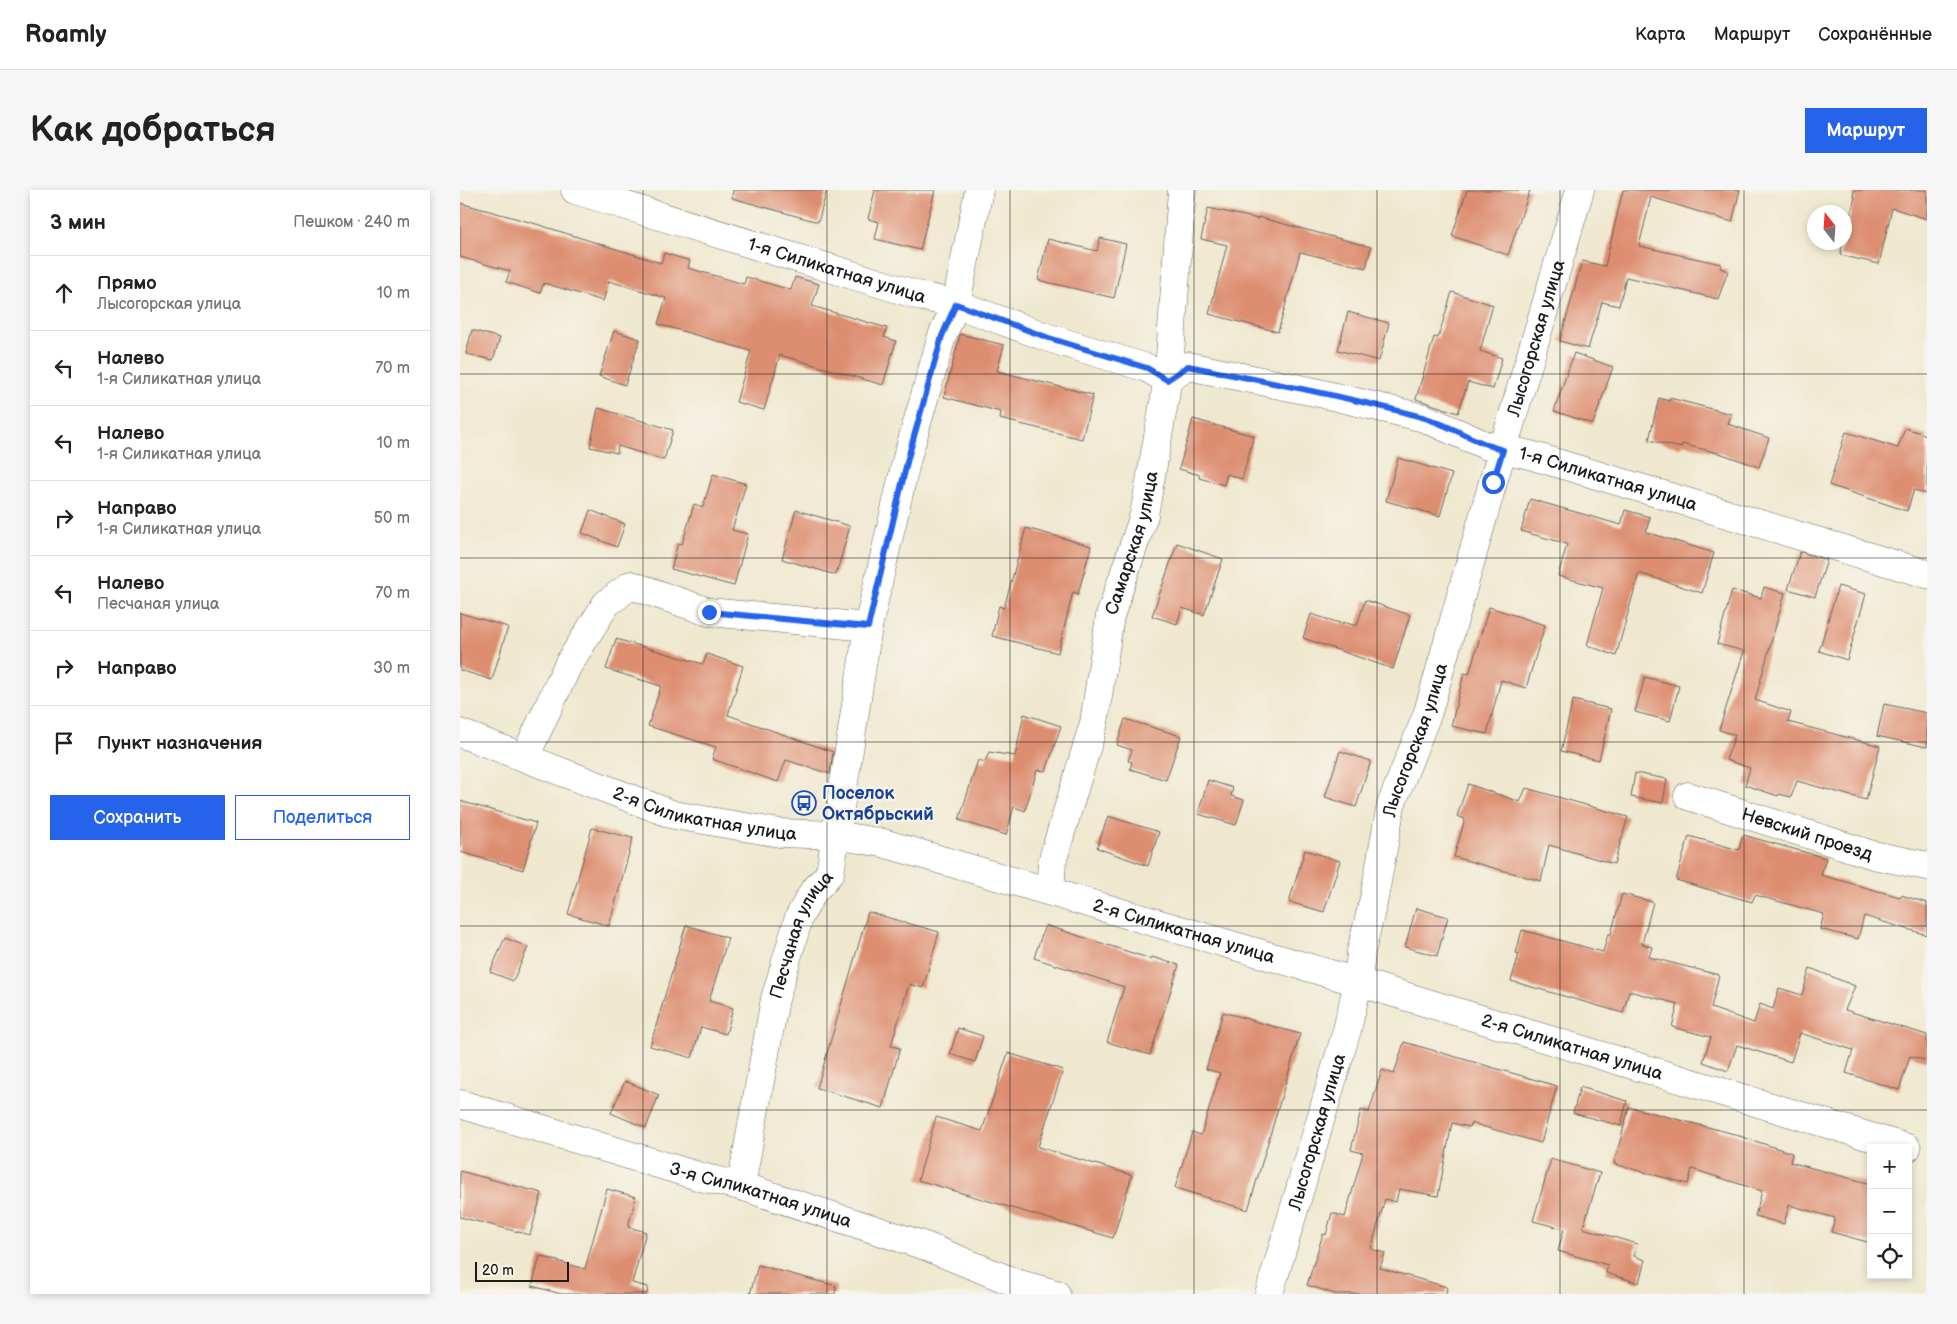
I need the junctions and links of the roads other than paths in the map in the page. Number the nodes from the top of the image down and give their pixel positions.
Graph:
1 (576, 190) edge
2 (979, 190) edge
3 (1182, 190) edge
4 (1580, 190) edge
5 (956, 304) junction
6 (1167, 380) junction
7 (1503, 450) junction
8 (1927, 574) edge
9 (868, 627) junction
10 (460, 733) edge
11 (525, 758) junction
12 (1688, 796) dead end
13 (836, 835) junction
14 (1927, 866) edge
15 (1050, 891) junction
16 (1358, 982) junction
17 (460, 1104) edge
18 (1895, 1144) edge
19 (1912, 1149) edge
20 (1927, 1154) edge
21 (741, 1186) junction
22 (1056, 1294) edge
23 (1269, 1294) edge

1 - 5 street, 1-я Силикатная улица
2 - 5 street, Песчаная улица
3 - 6 street, Самарская улица
4 - 7 street, Лысогорская улица
5 - 6 street, 1-я Силикатная улица
5 - 9 street, Песчаная улица
6 - 7 street, 1-я Силикатная улица
6 - 15 street, Самарская улица
7 - 8 street, 1-я Силикатная улица
7 - 16 street, Лысогорская улица
9 - 11 street
9 - 13 street, Песчаная улица
10 - 11 street, 2-я Силикатная улица
11 - 13 street, 2-я Силикатная улица
12 - 14 street, Невский проезд
13 - 15 street, 2-я Силикатная улица
13 - 21 street, Песчаная улица
15 - 16 street, 2-я Силикатная улица
16 - 18 street, 2-я Силикатная улица
16 - 23 street, Лысогорская улица
17 - 21 street, 3-я Силикатная улица
19 - 20 street, 2-я Силикатная улица
21 - 22 street, 3-я Силикатная улица

